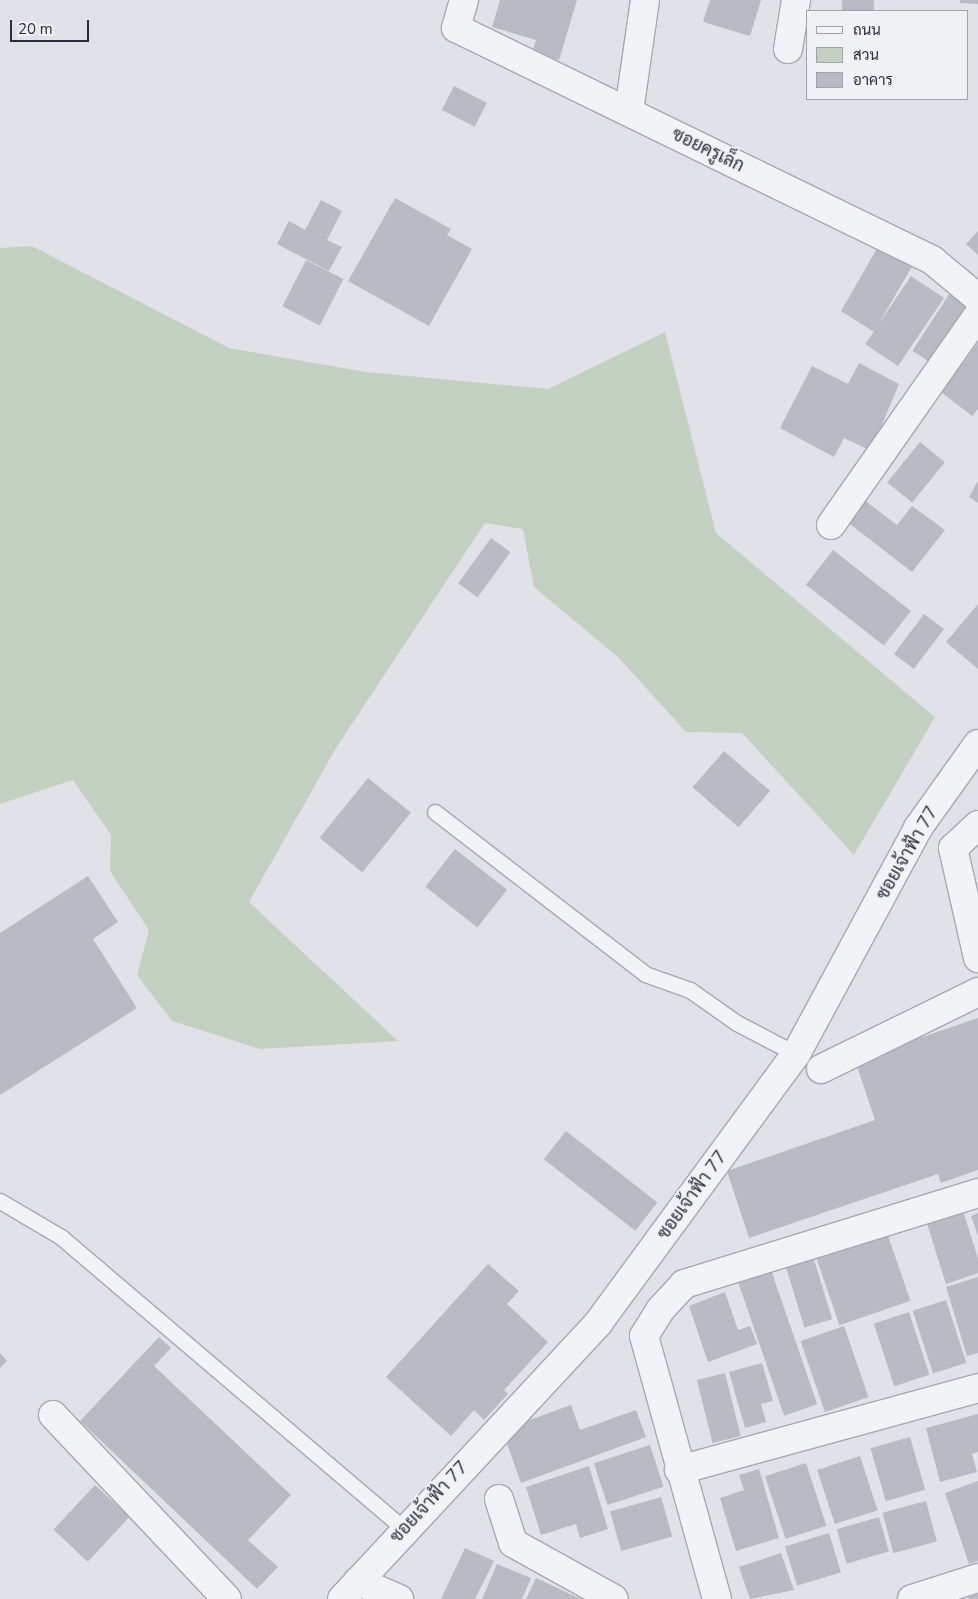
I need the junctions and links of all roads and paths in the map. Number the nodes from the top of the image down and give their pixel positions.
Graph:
1 (464, 0) edge
2 (645, 0) edge
3 (796, 0) edge
4 (788, 49) dead end
5 (629, 111) junction
6 (978, 298) edge
7 (978, 315) edge
8 (831, 525) dead end
9 (978, 744) edge
10 (435, 812) dead end
11 (978, 825) edge
12 (978, 958) edge
13 (978, 992) edge
14 (796, 1054) junction
15 (822, 1069) dead end
16 (978, 1193) edge
17 (0, 1201) edge
18 (978, 1388) edge
19 (53, 1415) dead end
20 (679, 1470) junction
21 (500, 1499) dead end
22 (404, 1529) junction
23 (978, 1578) edge
24 (350, 1590) edge
25 (943, 1594) edge
26 (227, 1599) edge
27 (399, 1599) edge
28 (614, 1599) edge
29 (717, 1599) edge
30 (912, 1599) edge

1 - 5 street, ซอยครูเล็ก
2 - 5 street
3 - 4 street
5 - 6 street, ซอยครูเล็ก
7 - 8 street
9 - 14 street, ซอยเจ้าฟ้า 77
10 - 14 lane
11 - 12 street
13 - 15 street
14 - 22 street, ซอยเจ้าฟ้า 77
16 - 20 street
17 - 22 lane
18 - 20 street
19 - 26 street
20 - 29 street
21 - 28 street
22 - 24 street, ซอยเจ้าฟ้า 77
23 - 25 street
24 - 27 street
25 - 30 street

